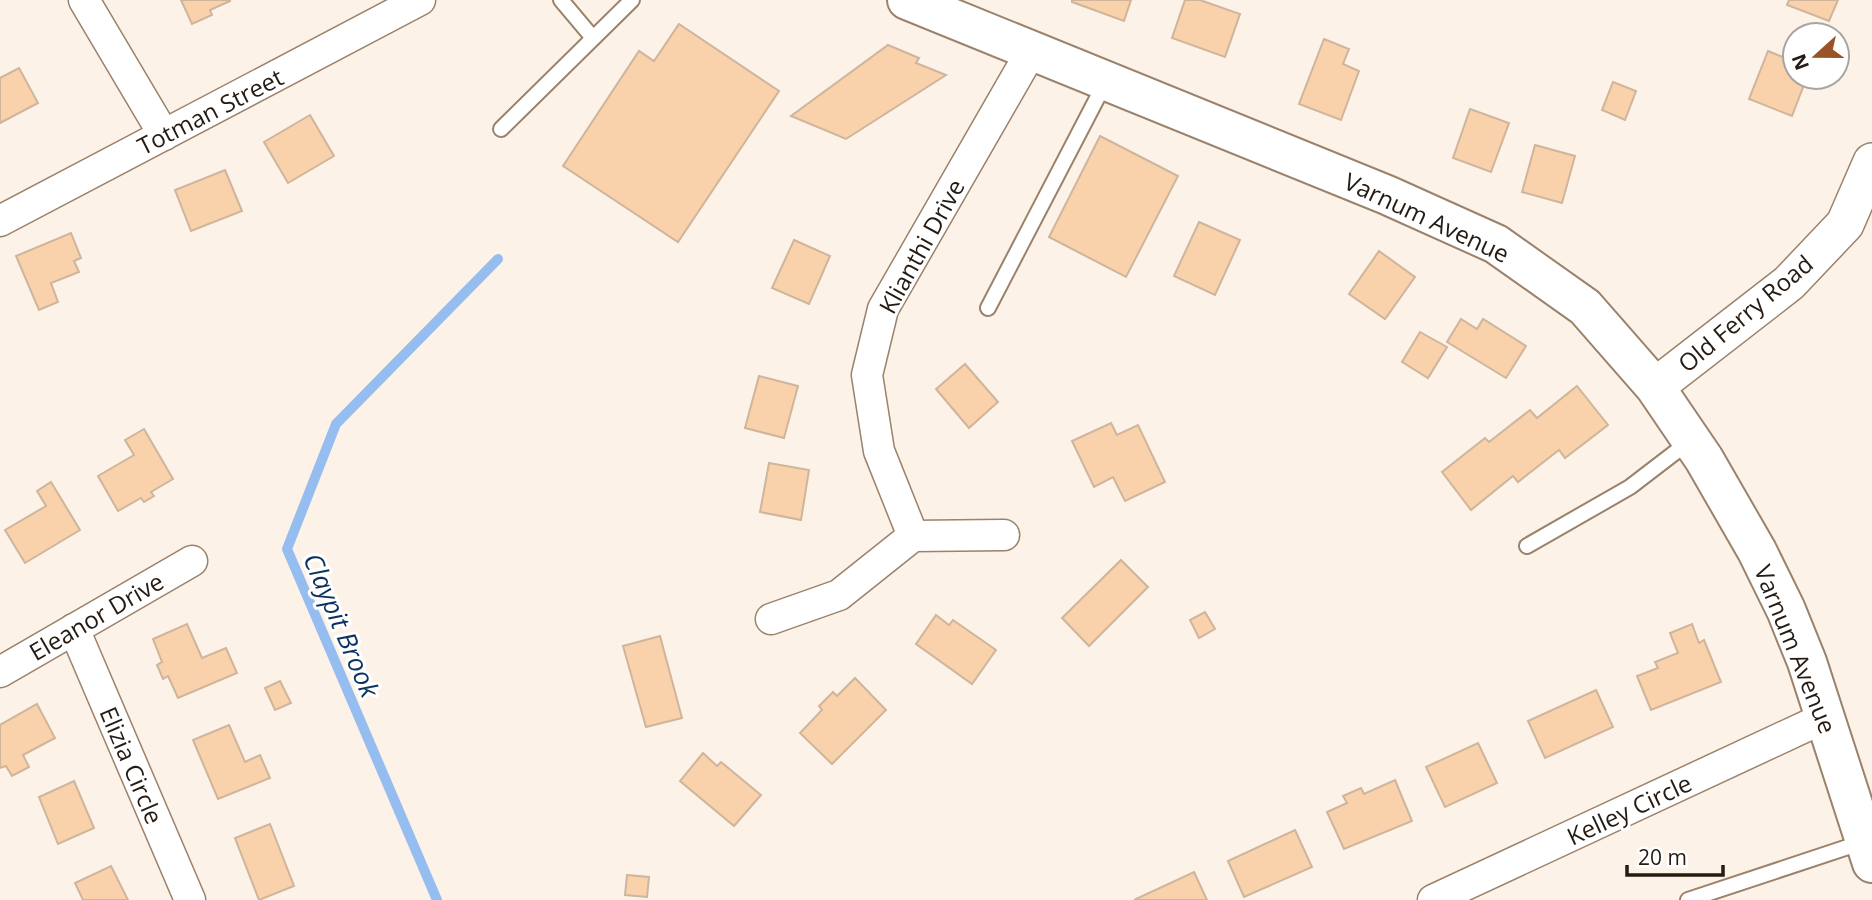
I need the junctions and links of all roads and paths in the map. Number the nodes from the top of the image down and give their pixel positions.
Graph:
1 (85, 0) edge
2 (420, 0) edge
3 (561, 0) edge
4 (632, 0) edge
5 (907, 0) edge
6 (593, 38) junction
7 (1032, 50) junction
8 (1106, 80) junction
9 (501, 129) dead end
10 (164, 135) junction
11 (1872, 162) edge
12 (0, 221) edge
13 (988, 308) dead end
14 (1655, 387) junction
15 (1691, 440) junction
16 (1004, 535) dead end
17 (913, 536) junction
18 (1527, 546) dead end
19 (192, 561) dead end
20 (771, 619) dead end
21 (74, 629) junction
22 (0, 672) edge
23 (1826, 717) junction
24 (1868, 852) edge
25 (190, 900) edge
26 (1433, 900) edge
27 (1688, 900) edge

1 - 10 street
2 - 10 street, Totman Street
3 - 6 lane
4 - 6 lane
5 - 7 main road, Varnum Avenue
6 - 9 lane
7 - 8 main road, Varnum Avenue
7 - 17 street, Klianthi Drive
8 - 13 lane
8 - 14 main road, Varnum Avenue
10 - 12 street, Totman Street
11 - 14 street, Old Ferry Road
14 - 15 main road, Varnum Avenue
15 - 18 lane
15 - 23 main road, Varnum Avenue
16 - 17 street
17 - 20 street
19 - 21 street, Eleanor Drive
21 - 22 street, Eleanor Drive
21 - 25 street, Elizia Circle
23 - 24 main road, Varnum Avenue
23 - 26 street, Kelley Circle
24 - 27 lane

